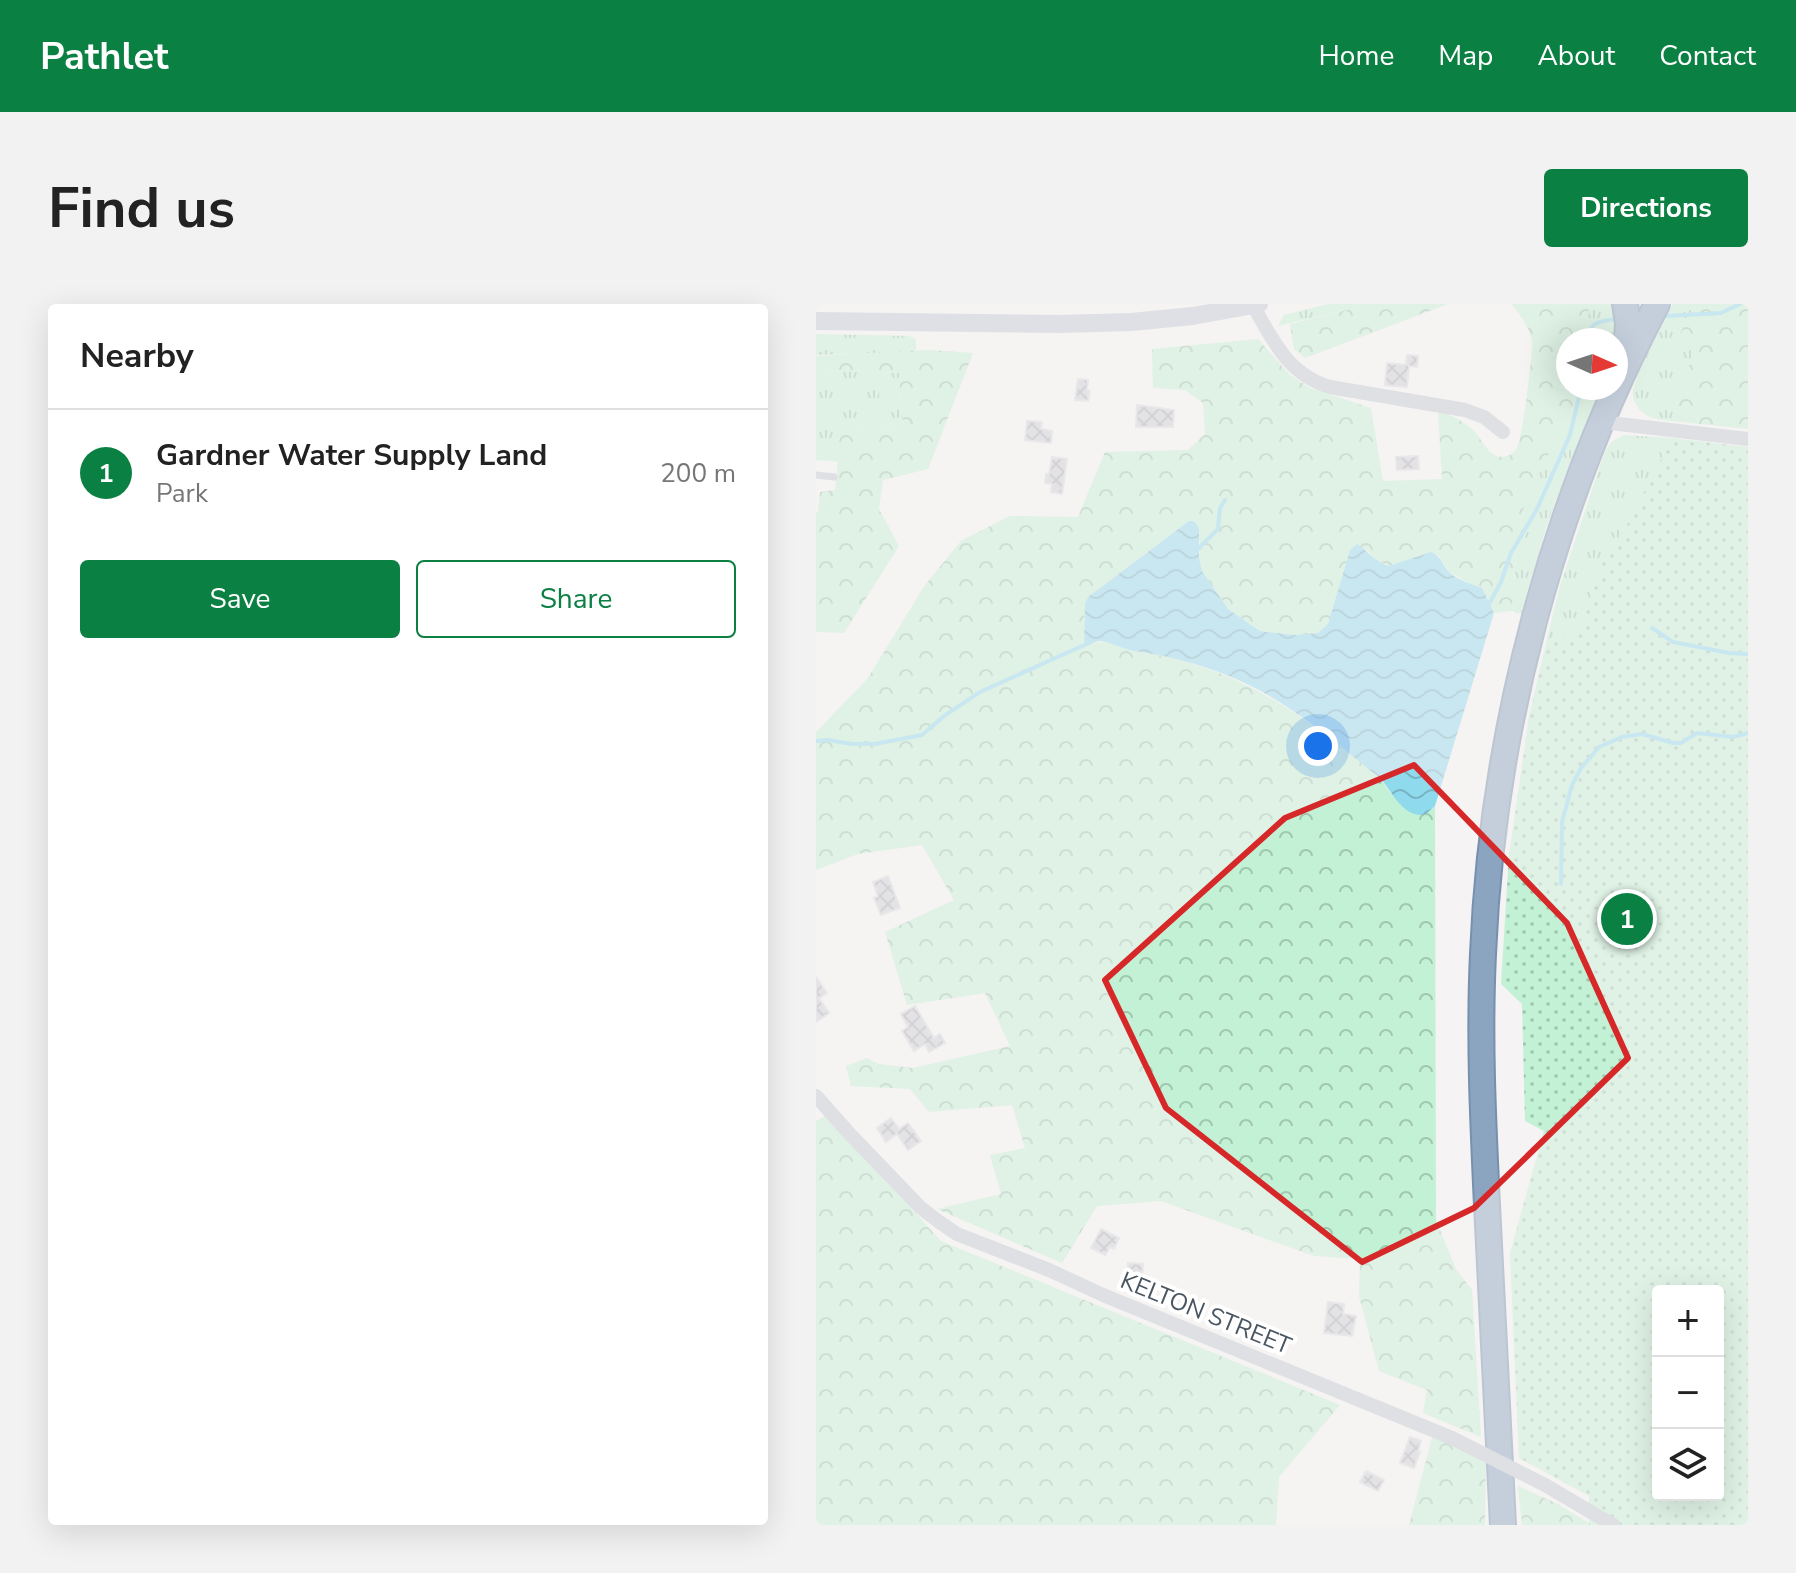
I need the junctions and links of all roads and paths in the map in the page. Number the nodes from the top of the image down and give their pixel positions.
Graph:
1 (1256, 304) edge
2 (1625, 304) edge
3 (1657, 304) edge
4 (816, 321) edge
5 (1628, 328) edge
6 (1628, 364) edge
7 (1612, 400) edge
8 (1602, 422) junction
9 (1503, 432) dead end
10 (1748, 439) edge
11 (816, 475) edge
12 (834, 477) dead end
13 (816, 1096) edge
14 (1503, 1525) edge
15 (1613, 1525) edge

1 - 4 street
1 - 9 street
2 - 5 highway
3 - 6 highway
7 - 8 highway
8 - 10 street
8 - 14 highway
11 - 12 lane
13 - 15 street, KELTON STREET, bridge

